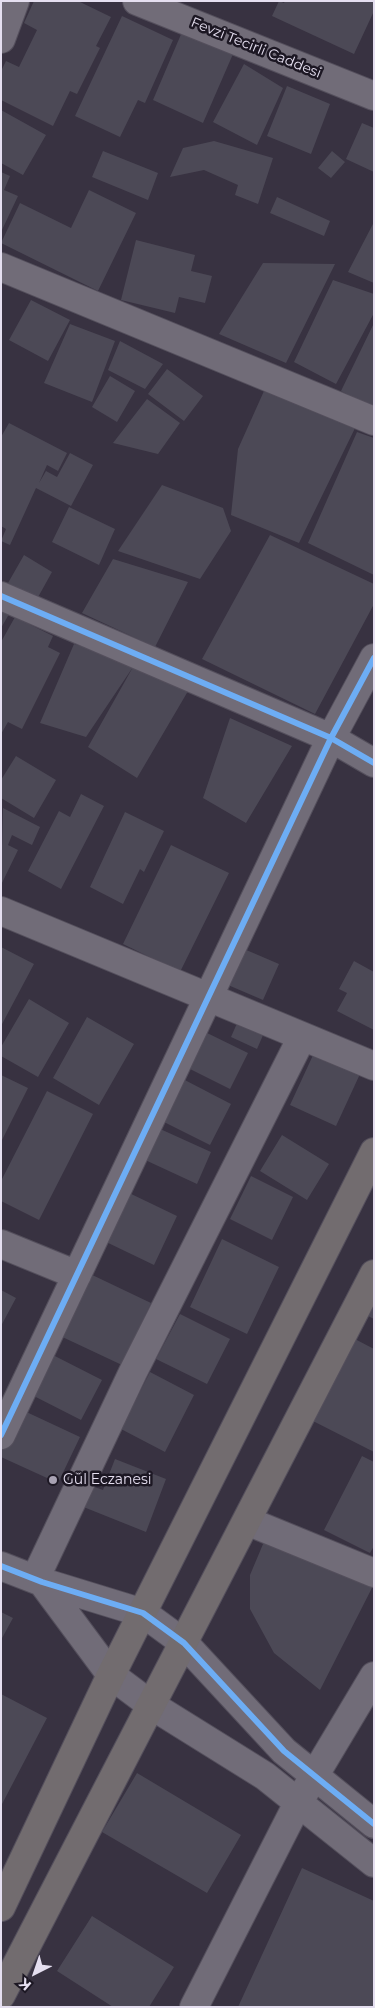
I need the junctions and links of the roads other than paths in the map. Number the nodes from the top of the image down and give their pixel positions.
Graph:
1 (15, 1) edge
2 (137, 1) edge
3 (1, 39) edge
4 (374, 96) edge
5 (1, 267) edge
6 (374, 421) edge
7 (1, 596) edge
8 (374, 658) edge
9 (331, 738) junction
10 (374, 762) edge
11 (1, 911) edge
12 (208, 999) junction
13 (302, 1037) junction
14 (374, 1066) edge
15 (374, 1152) edge
16 (1, 1244) edge
17 (374, 1274) edge
18 (77, 1275) junction
19 (1, 1435) edge
20 (247, 1521) junction
21 (1, 1566) edge
22 (374, 1573) edge
23 (38, 1581) junction
24 (143, 1613) junction
25 (184, 1643) junction
26 (111, 1675) junction
27 (374, 1676) edge
28 (151, 1705) junction
29 (314, 1776) junction
30 (298, 1803) junction
31 (374, 1824) edge
32 (374, 1863) edge
33 (1, 1907) edge
34 (1, 1995) edge
35 (194, 2007) edge

1 - 3 street
2 - 4 street, Fevzi Tecirli Caddesi
5 - 6 street
7 - 9 street
8 - 9 street
9 - 10 street
9 - 12 street
11 - 12 street
12 - 13 street
12 - 18 street
13 - 14 street
13 - 23 street
15 - 24 main road
16 - 18 street
17 - 20 main road
18 - 19 street
20 - 22 street
20 - 25 main road
21 - 23 street
23 - 24 street
23 - 26 street
24 - 25 street
24 - 26 main road
25 - 28 main road
25 - 29 street
26 - 28 street
26 - 33 main road
27 - 29 street
28 - 30 street
28 - 34 main road
29 - 30 street
29 - 31 street
30 - 32 street
30 - 35 street

